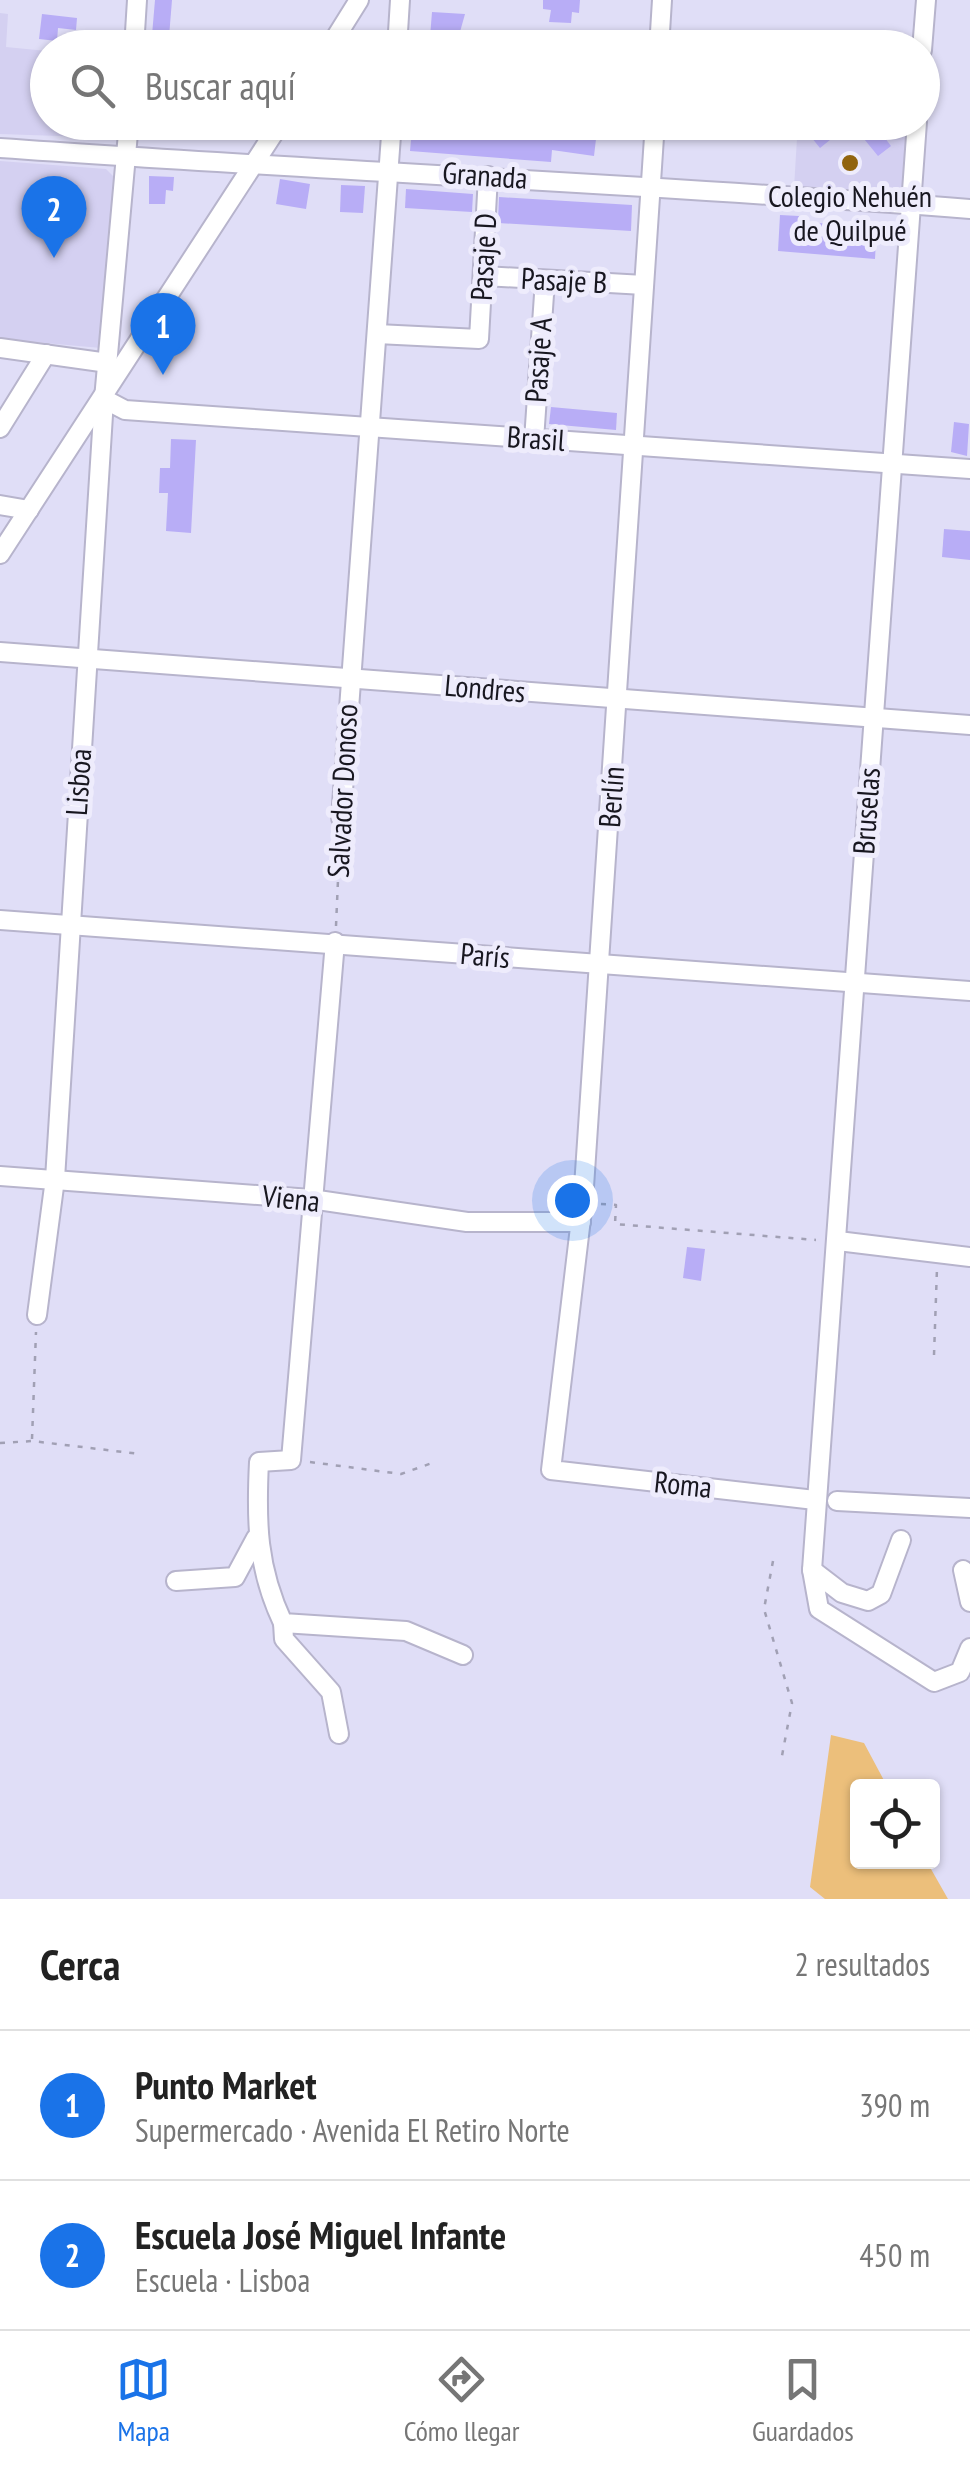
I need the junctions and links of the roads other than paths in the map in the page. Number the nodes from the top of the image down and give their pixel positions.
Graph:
1 (137, 0) edge
2 (359, 0) edge
3 (400, 0) edge
4 (662, 0) edge
5 (926, 0) edge
6 (135, 30) edge
7 (340, 30) edge
8 (398, 30) edge
9 (660, 30) edge
10 (924, 30) edge
11 (128, 140) edge
12 (270, 140) edge
13 (391, 140) edge
14 (654, 140) edge
15 (916, 140) edge
16 (0, 148) edge
17 (127, 157) junction
18 (254, 166) junction
19 (390, 169) junction
20 (488, 176) junction
21 (651, 187) junction
22 (912, 205) junction
23 (970, 210) edge
24 (484, 276) junction
25 (545, 280) junction
26 (644, 286) junction
27 (377, 334) junction
28 (0, 348) edge
29 (46, 354) junction
30 (108, 363) junction
31 (104, 400) junction
32 (0, 428) edge
33 (371, 428) junction
34 (534, 440) junction
35 (634, 445) junction
36 (894, 462) junction
37 (970, 469) edge
38 (0, 506) edge
39 (29, 510) junction
40 (0, 554) edge
41 (0, 652) edge
42 (86, 660) junction
43 (348, 678) junction
44 (618, 700) junction
45 (872, 718) junction
46 (970, 725) edge
47 (341, 818) road end
48 (0, 920) edge
49 (70, 924) junction
50 (335, 942) junction
51 (600, 966) junction
52 (856, 980) junction
53 (970, 991) edge
54 (0, 1176) edge
55 (54, 1179) junction
56 (311, 1199) junction
57 (581, 1222) junction
58 (838, 1242) junction
59 (970, 1257) edge
60 (37, 1315) road end
61 (551, 1470) joint
62 (815, 1500) junction
63 (838, 1501) dead end
64 (970, 1508) edge
65 (256, 1538) junction
66 (901, 1540) dead end
67 (812, 1570) junction
68 (963, 1570) dead end
69 (176, 1581) dead end
70 (970, 1602) edge
71 (283, 1623) junction
72 (970, 1648) edge
73 (463, 1656) dead end
74 (338, 1734) dead end

1 - 6 street
2 - 7 street
3 - 8 street
4 - 9 street
5 - 10 street
11 - 17 street, Lisboa
12 - 18 street
13 - 19 street, Salvador Donoso
14 - 21 street, Berlín
15 - 22 street, Bruselas
16 - 17 street, Granada
17 - 18 street, Granada
17 - 30 street, Lisboa
18 - 19 street, Granada
18 - 31 street
19 - 20 street, Granada
19 - 27 street, Salvador Donoso
20 - 21 street, Granada
20 - 24 street, Pasaje D
21 - 22 street, Granada
21 - 26 street, Berlín
22 - 23 street, Granada
22 - 36 street, Bruselas
24 - 25 street, Pasaje B
24 - 27 street, Pasaje D
25 - 26 street, Pasaje B
25 - 34 street, Pasaje A
26 - 35 street, Berlín
27 - 33 street, Salvador Donoso
28 - 29 street
29 - 30 street
29 - 32 street
30 - 31 street, Lisboa
31 - 33 street, Brasil
31 - 39 street
31 - 42 street, Lisboa
33 - 34 street, Brasil
33 - 43 street, Salvador Donoso
34 - 35 street, Brasil
35 - 36 street, Brasil
35 - 44 street, Berlín
36 - 37 street, Brasil
36 - 45 street, Bruselas
38 - 39 street
39 - 40 street
41 - 42 street, Londres
42 - 43 street, Londres
42 - 49 street, Lisboa
43 - 44 street, Londres
43 - 47 street, Salvador Donoso
44 - 45 street, Londres
44 - 51 street, Berlín
45 - 46 street, Londres
45 - 52 street, Bruselas
48 - 49 street, París
49 - 50 street, París
49 - 55 street, Lisboa
50 - 51 street, París
50 - 56 street
51 - 52 street, París
51 - 57 street, Berlín
52 - 53 street, París
52 - 58 street, Bruselas
54 - 55 street, Viena
55 - 56 street, Viena
55 - 60 street, Lisboa
56 - 57 street, Viena
56 - 65 street
57 - 61 street, Berlín
58 - 59 street
58 - 62 street, Bruselas
61 - 62 street, Roma
62 - 67 street, Bruselas
63 - 64 street
65 - 69 street
65 - 71 street
66 - 67 street
67 - 72 street
68 - 70 street
71 - 73 street
71 - 74 street

